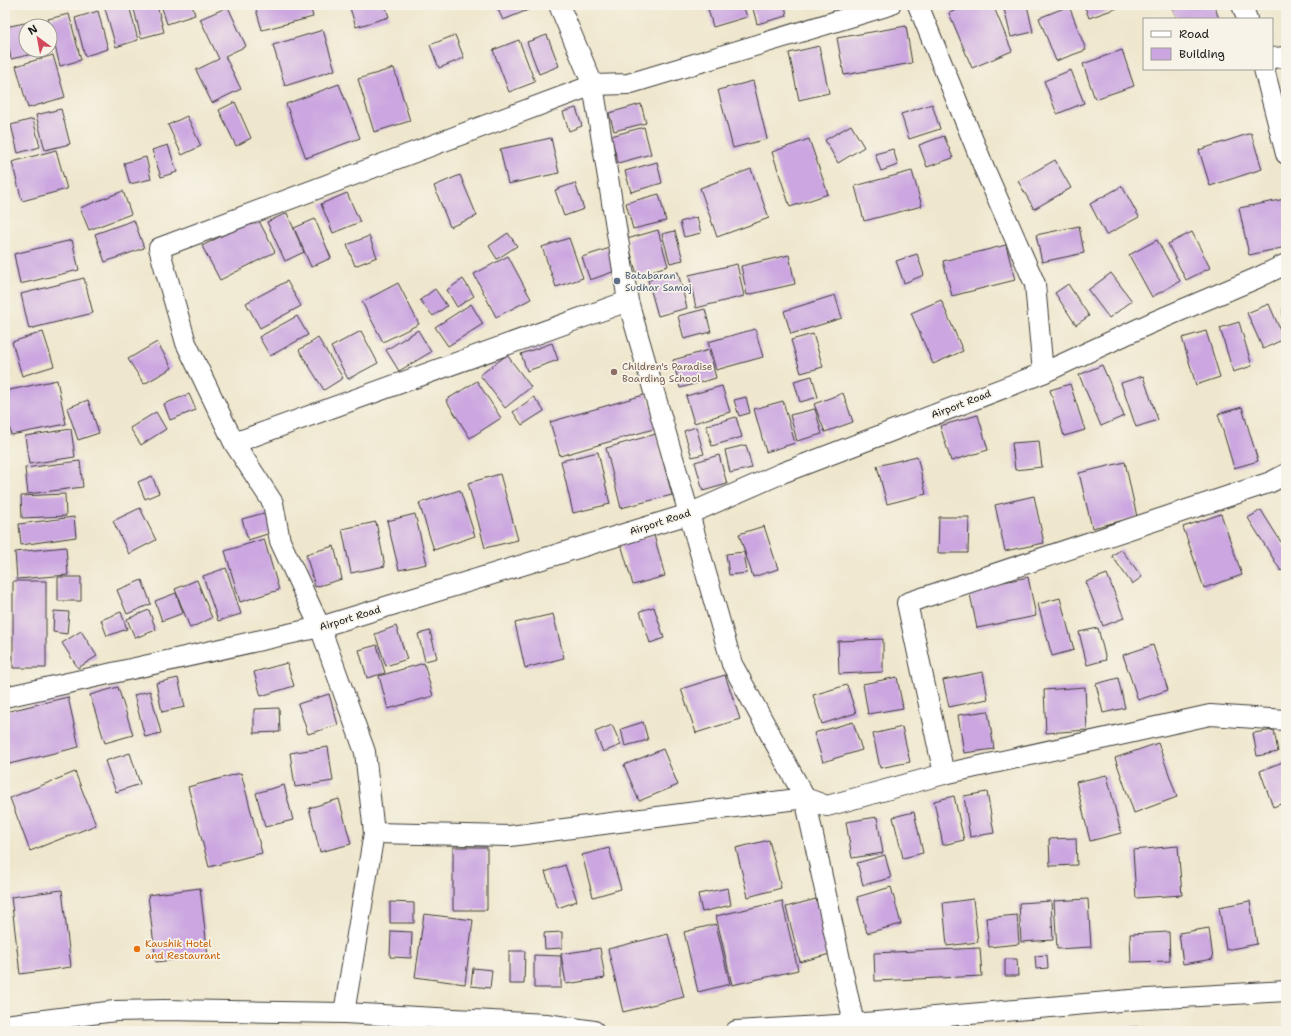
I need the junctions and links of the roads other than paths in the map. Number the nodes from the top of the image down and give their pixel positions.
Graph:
1 (559, 5) edge
2 (890, 5) edge
3 (918, 5) edge
4 (1242, 5) edge
5 (1247, 18) edge
6 (1286, 57) edge
7 (1273, 58) edge
8 (1264, 70) edge
9 (593, 85) junction
10 (1286, 154) edge
11 (1286, 264) edge
12 (628, 301) junction
13 (1044, 373) junction
14 (234, 443) junction
15 (1286, 474) edge
16 (689, 514) junction
17 (320, 627) junction
18 (5, 697) edge
19 (1286, 720) edge
20 (944, 774) junction
21 (806, 798) junction
22 (374, 833) junction
23 (1286, 991) edge
24 (344, 1013) junction
25 (854, 1024) junction
26 (5, 1025) edge
27 (594, 1031) edge
28 (736, 1031) edge

1 - 9 street
2 - 9 street
3 - 13 street
4 - 5 street
6 - 7 street
8 - 10 street
9 - 12 street
9 - 14 street
11 - 13 street, Airport Road
12 - 14 street
12 - 16 street
13 - 16 street, Airport Road
14 - 17 street
15 - 20 street
16 - 17 street, Airport Road
16 - 21 street
17 - 18 street, Airport Road
17 - 22 street
19 - 20 street
20 - 21 street
21 - 22 street
21 - 25 street
22 - 24 street
23 - 25 street
24 - 26 street
24 - 27 street
25 - 28 street

